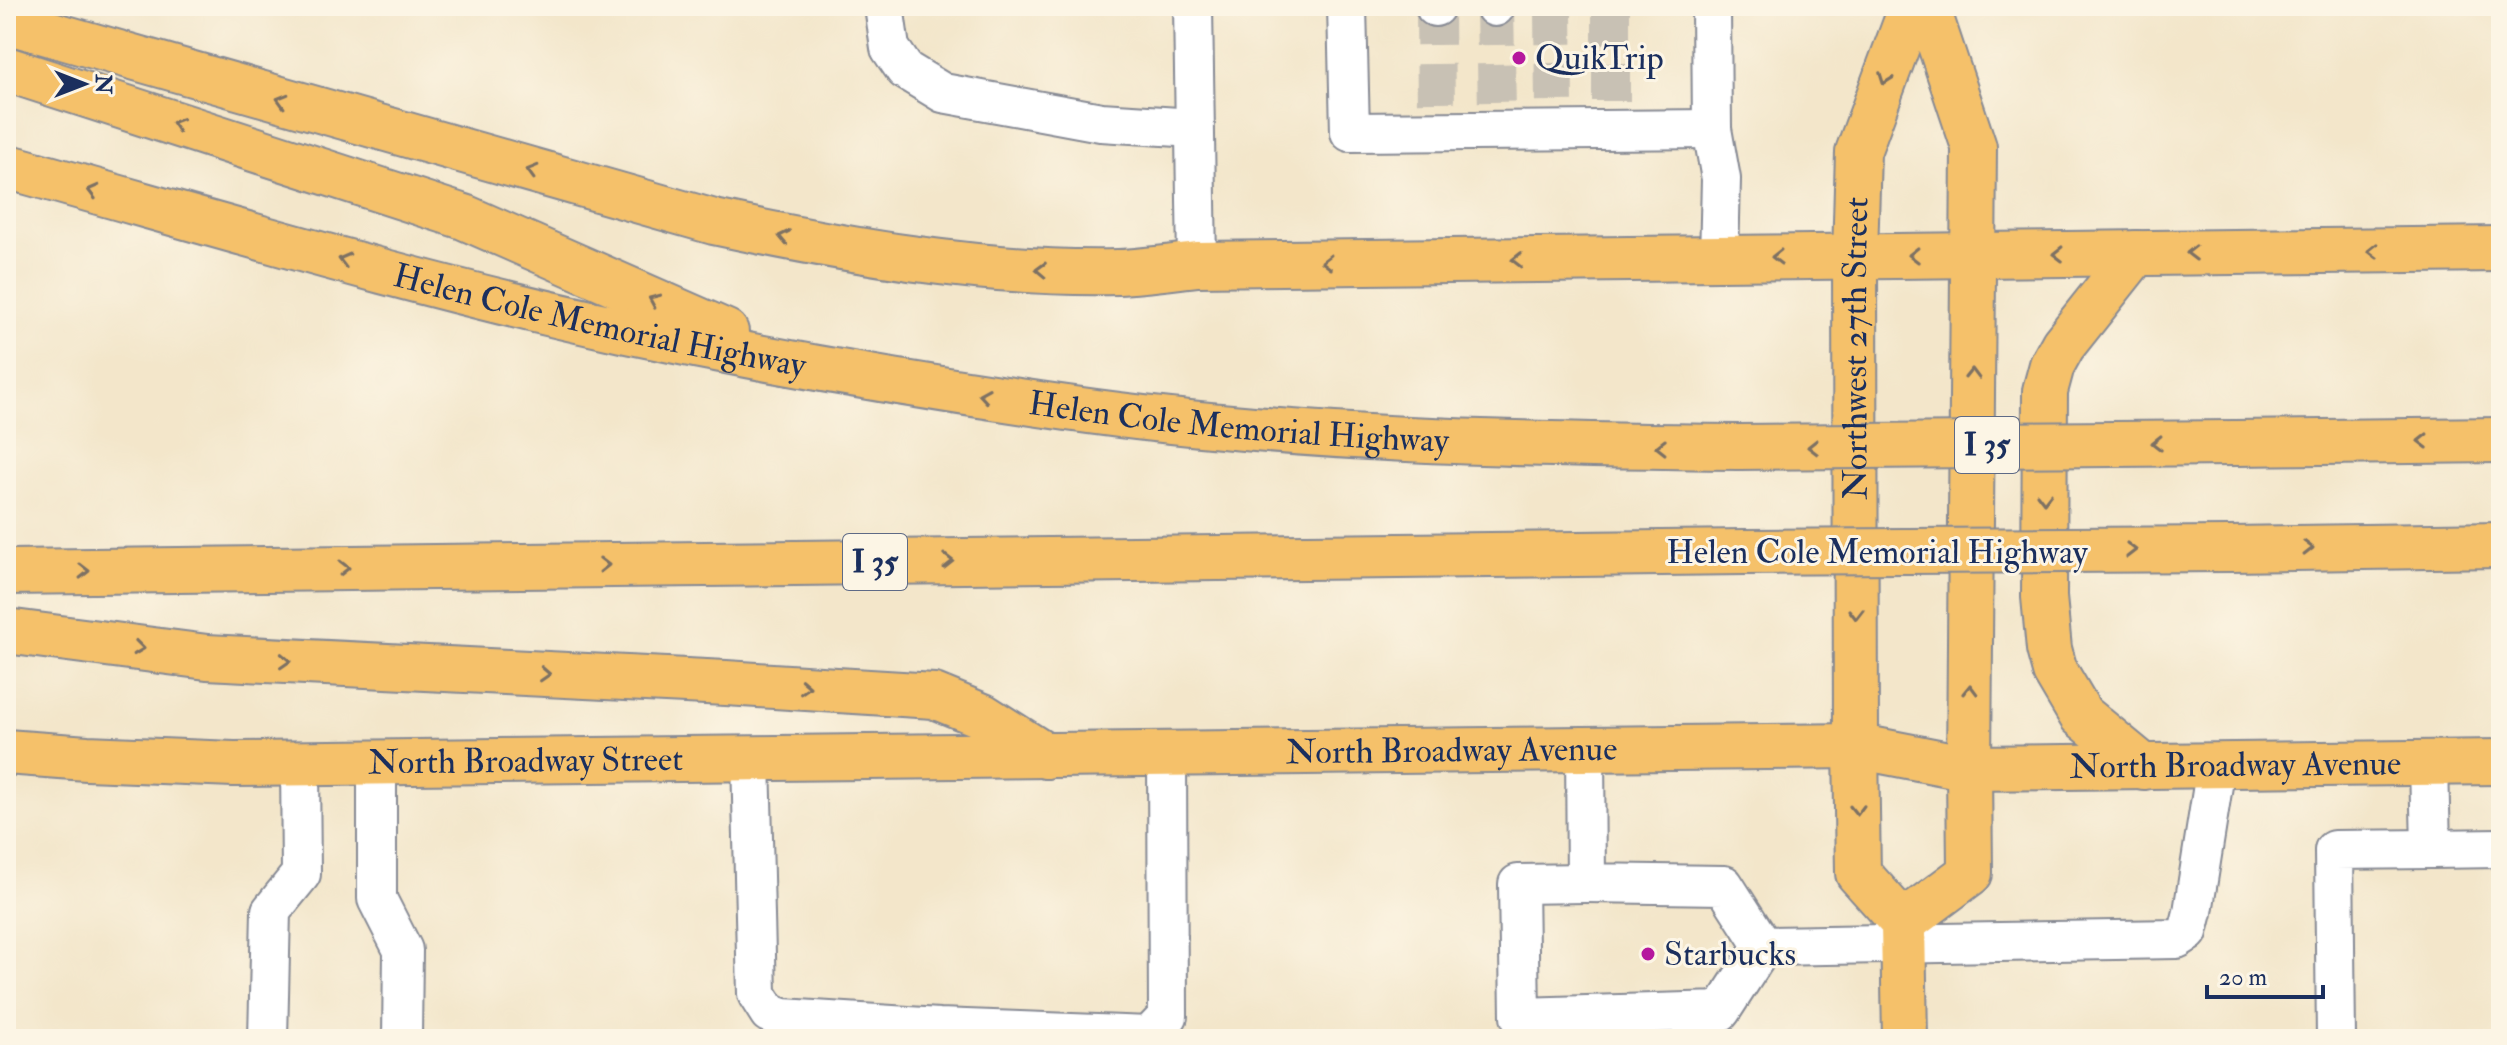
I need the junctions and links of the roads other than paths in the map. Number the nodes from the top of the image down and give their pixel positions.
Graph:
1 (884, 6) edge
2 (1193, 6) edge
3 (1347, 6) edge
4 (1711, 6) edge
5 (1912, 6) edge
6 (1927, 6) edge
7 (6, 21) edge
8 (6, 69) edge
9 (1194, 128) junction
10 (1712, 129) junction
11 (6, 166) edge
12 (2501, 249) edge
13 (2136, 253) junction
14 (1974, 255) junction
15 (1855, 256) junction
16 (1719, 258) junction
17 (1197, 264) junction
18 (802, 365) junction
19 (2501, 440) edge
20 (2501, 545) edge
21 (6, 572) edge
22 (6, 631) edge
23 (1856, 746) junction
24 (1585, 749) junction
25 (6, 752) edge
26 (1167, 754) junction
27 (1046, 756) junction
28 (751, 759) junction
29 (2501, 762) edge
30 (300, 763) junction
31 (377, 763) junction
32 (2429, 763) junction
33 (2216, 766) junction
34 (2144, 767) junction
35 (1969, 768) junction
36 (2501, 848) edge
37 (2431, 849) junction
38 (1586, 883) junction
39 (1903, 933) junction
40 (1763, 946) junction
41 (268, 1039) edge
42 (402, 1039) edge
43 (1905, 1039) edge
44 (2336, 1039) edge

1 - 9 street
2 - 9 street
3 - 10 street
4 - 10 street
5 -> 15 main road, Northwest 27th Street
6 - 14 main road
17 -> 7 main road
18 -> 8 main road
9 - 17 street
10 - 16 street
18 -> 11 main road, Helen Cole Memorial Highway / I 35
12 -> 13 main road
13 -> 14 main road
13 -> 34 main road
14 -> 15 main road
35 -> 14 main road
15 -> 16 main road
15 -> 23 main road, Northwest 27th Street
16 -> 17 main road
19 -> 18 main road, Helen Cole Memorial Highway / I 35, bridge
21 -> 20 main road, Helen Cole Memorial Highway / I 35, bridge
22 -> 27 main road
23 - 24 main road, North Broadway Avenue
23 - 35 main road, North Broadway Avenue
23 -> 39 main road, Northwest 27th Street
24 - 26 main road, North Broadway Avenue
24 - 38 street
25 - 30 main road, North Broadway Street
26 - 27 main road, North Broadway Avenue
26 - 28 street
27 - 28 main road, North Broadway Street
28 - 31 main road, North Broadway Street
29 - 32 main road, North Broadway Avenue
30 - 31 main road, North Broadway Street
30 - 41 street
31 - 42 street
32 - 33 main road, North Broadway Avenue
32 - 37 street
33 - 34 main road, North Broadway Avenue
33 - 39 street
34 - 35 main road, North Broadway Avenue
35 - 39 main road
36 - 37 street
37 - 44 street
38 - 40 street
38 - 40 street
39 - 40 street
39 - 43 main road

